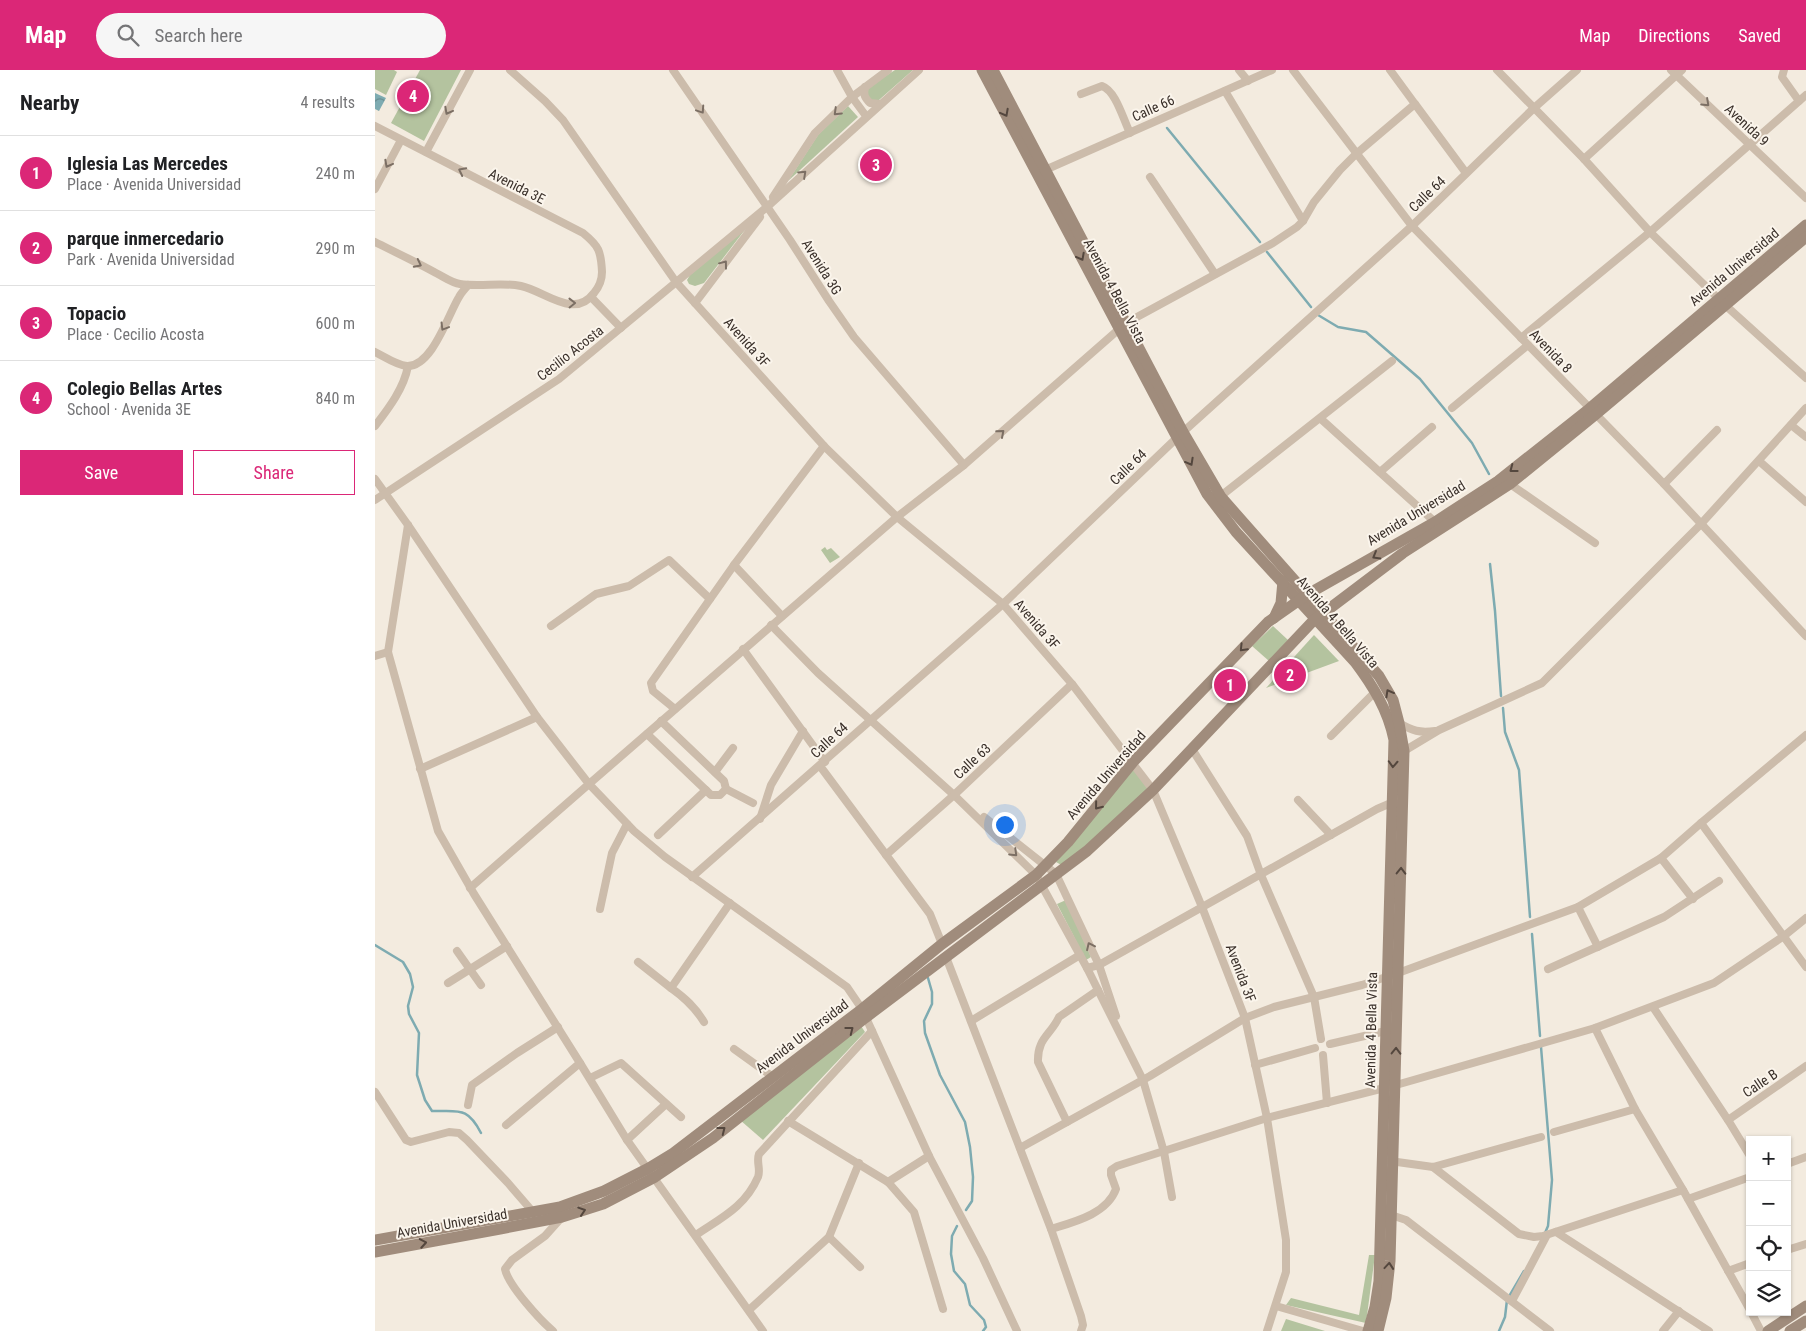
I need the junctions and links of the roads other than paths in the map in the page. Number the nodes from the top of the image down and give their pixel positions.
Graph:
1 (469, 70) edge
2 (673, 70) edge
3 (837, 70) edge
4 (887, 70) edge
5 (919, 70) edge
6 (982, 70) edge
7 (993, 70) edge
8 (1239, 70) edge
9 (1272, 70) edge
10 (1293, 70) edge
11 (1391, 70) edge
12 (1497, 70) edge
13 (1577, 70) edge
14 (1784, 70) edge
15 (516, 72) edge
16 (1677, 72) edge
17 (1247, 81) junction
18 (865, 88) junction
19 (1225, 91) junction
20 (1081, 94) dead end
21 (1806, 94) edge
22 (852, 97) junction
23 (1799, 101) junction
24 (879, 104) junction
25 (1415, 104) junction
26 (1534, 108) junction
27 (866, 116) junction
28 (375, 126) edge
29 (1130, 132) junction
30 (401, 140) junction
31 (1750, 144) junction
32 (426, 152) junction
33 (1356, 154) junction
34 (1584, 159) junction
35 (1045, 170) junction
36 (1466, 173) junction
37 (1150, 177) dead end
38 (375, 189) edge
39 (1806, 198) edge
40 (767, 207) junction
41 (1303, 221) junction
42 (1806, 225) edge
43 (1412, 226) junction
44 (1650, 232) junction
45 (1806, 237) edge
46 (375, 242) edge
47 (1215, 274) junction
48 (676, 282) junction
49 (468, 285) junction
50 (591, 297) junction
51 (1722, 302) junction
52 (695, 303) junction
53 (1123, 326) junction
54 (621, 328) junction
55 (1521, 338) junction
56 (1528, 345) junction
57 (375, 352) edge
58 (1393, 362) dead end
59 (408, 366) junction
60 (1806, 378) edge
61 (1452, 408) dead end
62 (1806, 408) edge
63 (1592, 412) junction
64 (1321, 419) junction
65 (1791, 425) junction
66 (375, 426) edge
67 (1433, 428) dead end
68 (1717, 430) dead end
69 (1180, 435) junction
70 (1806, 437) edge
71 (824, 446) junction
72 (1759, 461) junction
73 (964, 465) junction
74 (1380, 472) junction
75 (375, 479) edge
76 (1510, 484) junction
77 (1664, 484) junction
78 (385, 494) junction
79 (375, 500) edge
80 (1217, 500) junction
81 (1806, 502) edge
82 (897, 517) junction
83 (1435, 522) junction
84 (408, 524) junction
85 (1700, 525) junction
86 (1595, 543) dead end
87 (734, 565) junction
88 (1283, 582) junction
89 (1304, 597) junction
90 (710, 599) junction
91 (1003, 604) junction
92 (782, 616) junction
93 (1320, 616) junction
94 (1274, 618) junction
95 (771, 625) junction
96 (551, 626) dead end
97 (1806, 636) edge
98 (743, 649) junction
99 (388, 652) junction
100 (375, 656) edge
101 (1072, 684) junction
102 (1375, 692) junction
103 (675, 709) junction
104 (537, 717) junction
105 (869, 720) junction
106 (661, 721) junction
107 (1399, 723) junction
108 (1439, 730) junction
109 (803, 731) junction
110 (647, 734) junction
111 (1806, 735) edge
112 (1331, 736) dead end
113 (733, 748) dead end
114 (1192, 749) junction
115 (1404, 751) junction
116 (1133, 762) junction
117 (822, 764) junction
118 (420, 769) junction
119 (715, 772) junction
120 (589, 784) junction
121 (726, 789) junction
122 (706, 790) junction
123 (1153, 790) junction
124 (954, 795) junction
125 (1298, 800) dead end
126 (753, 803) dead end
127 (1397, 803) junction
128 (759, 819) junction
129 (1701, 823) junction
130 (627, 824) junction
131 (658, 835) dead end
132 (1331, 835) junction
133 (886, 855) junction
134 (1661, 858) junction
135 (1046, 865) junction
136 (1056, 874) junction
137 (1261, 875) junction
138 (692, 877) junction
139 (1039, 880) junction
140 (1719, 880) dead end
141 (470, 888) junction
142 (1693, 899) junction
143 (730, 903) junction
144 (1202, 907) junction
145 (1578, 907) junction
146 (600, 910) dead end
147 (1806, 918) edge
148 (1784, 936) junction
149 (942, 944) junction
150 (507, 946) junction
151 (1597, 947) junction
152 (457, 951) dead end
153 (1080, 955) junction
154 (945, 957) junction
155 (639, 962) dead end
156 (1099, 965) junction
157 (1087, 968) junction
158 (1806, 968) edge
159 (470, 969) junction
160 (1548, 969) dead end
161 (1393, 975) junction
162 (448, 984) dead end
163 (481, 984) dead end
164 (671, 988) junction
165 (1098, 990) junction
166 (1313, 997) junction
167 (1653, 1007) junction
168 (863, 1013) junction
169 (1245, 1018) junction
170 (971, 1021) junction
171 (704, 1022) dead end
172 (558, 1027) junction
173 (1595, 1028) junction
174 (872, 1030) junction
175 (1391, 1030) junction
176 (1321, 1040) junction
177 (1124, 1041) junction
178 (1330, 1044) junction
179 (1315, 1048) junction
180 (734, 1049) dead end
181 (1323, 1055) junction
182 (581, 1062) junction
183 (1255, 1065) junction
184 (1806, 1066) edge
185 (773, 1077) junction
186 (590, 1078) junction
187 (1143, 1080) junction
188 (1390, 1087) junction
189 (375, 1092) edge
190 (1327, 1103) junction
191 (468, 1104) dead end
192 (666, 1104) junction
193 (1635, 1109) junction
194 (681, 1117) dead end
195 (1267, 1118) junction
196 (1728, 1120) junction
197 (788, 1121) junction
198 (1067, 1122) junction
199 (506, 1125) dead end
200 (1554, 1132) dead end
201 (1541, 1137) dead end
202 (627, 1140) junction
203 (1020, 1148) junction
204 (1746, 1149) edge
205 (1164, 1152) junction
206 (929, 1156) junction
207 (1806, 1157) edge
208 (1388, 1160) junction
209 (859, 1163) junction
210 (1791, 1163) edge
211 (1433, 1167) junction
212 (652, 1173) junction
213 (1746, 1178) edge
214 (889, 1182) junction
215 (1683, 1190) junction
216 (1172, 1197) dead end
217 (1688, 1198) junction
218 (533, 1212) junction
219 (1386, 1214) junction
220 (561, 1217) junction
221 (1051, 1228) junction
222 (1556, 1232) junction
223 (695, 1235) junction
224 (1547, 1235) junction
225 (829, 1237) junction
226 (375, 1240) edge
227 (1806, 1244) edge
228 (1791, 1249) edge
229 (375, 1252) edge
230 (1746, 1264) edge
231 (860, 1267) dead end
232 (1728, 1271) junction
233 (1512, 1301) junction
234 (1746, 1304) edge
235 (1276, 1306) junction
236 (1806, 1306) edge
237 (749, 1310) junction
238 (943, 1310) dead end
239 (1679, 1312) junction
240 (1753, 1316) edge
241 (1806, 1321) edge
242 (550, 1328) edge
243 (540, 1331) edge
244 (763, 1331) edge
245 (1017, 1331) edge
246 (1081, 1331) edge
247 (1267, 1331) edge
248 (1363, 1331) edge
249 (1369, 1331) edge
250 (1378, 1331) edge
251 (1550, 1331) edge
252 (1663, 1331) edge
253 (1709, 1331) edge
254 (1761, 1331) edge
255 (1768, 1331) edge
256 (1790, 1331) edge

1 -> 32 street
2 -> 40 street, Avenida 3G
3 - 22 street
4 - 18 street, Cecilio Acosta
5 - 24 street, Cecilio Acosta
6 -> 53 street, Avenida 4 Bella Vista
7 - 35 street, Avenida 4 Bella Vista
8 - 17 street
9 - 17 street, Calle 66
10 - 33 street, Avenida 8
11 - 25 street
12 - 26 street
13 - 26 street, Calle 64
14 - 23 street
15 - 48 street, Avenida 3F
16 -> 31 street, Avenida 9
16 - 34 street
17 - 19 street, Calle 66
18 - 22 street, Cecilio Acosta
18 - 24 street
19 - 29 street, Calle 66
19 - 41 street
20 - 29 street
21 - 23 street
22 - 27 street
22 -> 40 street, Cecilio Acosta
23 - 31 street
24 - 27 street, Cecilio Acosta
25 - 33 street
25 - 36 street
26 - 34 street
26 - 36 street, Calle 64
40 -> 27 street, Cecilio Acosta
28 - 30 street, Avenida 3E
29 - 35 street, Calle 66
30 - 32 street, Avenida 3E
30 -> 38 street
31 - 39 street, Avenida 9
31 - 44 street
50 -> 32 street, Avenida 3E
33 - 41 street
33 - 43 street, Avenida 8
34 - 44 street
35 - 53 street, Avenida 4 Bella Vista
36 - 43 street, Calle 64
37 - 47 street
40 - 48 street, Cecilio Acosta
52 -> 40 street
40 - 73 street, Avenida 3G
41 - 47 street
42 - 51 street, Avenida Universidad
43 - 55 street, Avenida 8
43 - 69 street, Calle 64
44 - 51 street
44 - 55 street
45 - 51 street, Avenida Universidad
46 -> 49 street
47 - 53 street
48 - 52 street, Avenida 3F
48 - 54 street, Cecilio Acosta
49 -> 50 street
49 -> 59 street
50 - 54 street
51 - 60 street
51 - 63 street, Avenida Universidad
52 - 71 street, Avenida 3F
53 - 69 street, Avenida 4 Bella Vista
73 -> 53 street
54 - 78 street, Cecilio Acosta
55 - 56 street, Avenida 8
56 - 61 street
56 - 63 street, Avenida 8
57 - 59 street
58 - 64 street
59 - 66 street
62 - 65 street
63 - 76 street, Avenida Universidad
63 - 77 street, Avenida 8
63 -> 83 street, Avenida Universidad
64 - 74 street
64 - 80 street
65 - 70 street
65 - 72 street
67 - 74 street
68 - 77 street
69 - 80 street, Avenida 4 Bella Vista
69 - 91 street, Calle 64
71 - 82 street, Avenida 3F
71 - 87 street
72 - 81 street
72 - 85 street
73 - 82 street
74 - 83 street
75 - 78 street
76 - 86 street
76 - 93 street, Avenida Universidad
77 - 85 street, Avenida 8
78 - 79 street, Cecilio Acosta
78 - 84 street
80 - 88 street, Avenida 4 Bella Vista
80 - 89 street, Avenida 4 Bella Vista
82 - 91 street, Avenida 3F
82 - 92 street
83 -> 89 street, Avenida Universidad
84 - 99 street
84 - 104 street
85 - 97 street, Avenida 8
85 - 108 street
87 - 90 street
87 - 92 street
88 - 89 street, Avenida 4 Bella Vista
88 - 94 street
89 - 93 street, Avenida 4 Bella Vista
89 - 94 street, Avenida Universidad
90 - 96 street
90 - 103 street
91 - 101 street, Avenida 3F
91 - 105 street, Calle 64
92 - 95 street
93 - 102 street, Avenida 4 Bella Vista
107 -> 93 street, Avenida 4 Bella Vista
93 - 114 street, Avenida Universidad
94 -> 116 street, Avenida Universidad
95 - 98 street
95 - 105 street
98 - 103 street
98 - 109 street
99 - 100 street
99 - 118 street
101 - 116 street, Avenida 3F
101 - 124 street, Calle 63
102 - 112 street
102 -> 127 street, Avenida 4 Bella Vista
103 - 106 street
104 - 118 street
104 - 120 street
105 - 117 street, Calle 64
105 - 124 street
106 - 110 street
106 - 119 street
107 - 108 street
107 - 115 street, Avenida 4 Bella Vista
108 - 115 street
109 - 117 street
109 - 128 street
110 - 120 street
110 - 122 street
111 - 129 street
113 - 119 street
114 - 123 street, Avenida Universidad
114 - 137 street
115 - 127 street, Avenida 4 Bella Vista
116 - 123 street, Avenida 3F
116 -> 135 street, Avenida Universidad
117 - 128 street, Calle 64
117 - 133 street
118 - 141 street
119 - 121 street
120 - 130 street
120 - 141 street
121 - 122 street
121 - 126 street
122 - 131 street
123 - 136 street, Avenida Universidad
123 - 144 street, Avenida 3F
124 - 133 street, Calle 63
124 - 135 street
124 -> 139 street
125 - 132 street
127 - 132 street
127 - 161 street, Avenida 4 Bella Vista
128 - 138 street, Calle 64
129 - 134 street
129 - 148 street
130 - 138 street
130 - 146 street
132 - 137 street
133 - 149 street
134 - 142 street
134 - 145 street
135 - 136 street
135 - 139 street, Avenida Universidad
136 - 139 street, Avenida Universidad
156 -> 136 street
137 - 144 street
137 - 166 street
138 - 143 street
139 - 149 street, Avenida Universidad
139 - 153 street
139 - 154 street, Avenida Universidad
140 - 142 street
141 - 150 street
142 - 151 street
143 - 164 street
143 - 168 street
144 - 156 street
144 - 169 street, Avenida 3F
145 - 151 street
145 - 161 street
147 - 148 street
148 - 158 street
148 - 167 street
149 - 168 street, Avenida Universidad
150 - 159 street
150 - 172 street
151 - 160 street
152 - 159 street
153 - 157 street
153 - 170 street
154 - 168 street, Avenida Universidad
154 - 170 street
155 - 164 street
156 - 157 street
156 - 177 street
157 - 165 street
159 - 162 street
159 - 163 street
161 - 166 street
161 - 175 street, Avenida 4 Bella Vista
164 - 171 street
165 - 177 street
165 - 198 street
166 - 169 street
166 - 176 street
167 - 173 street
167 - 196 street
168 - 174 street
168 - 185 street, Avenida Universidad
212 -> 168 street, Avenida Universidad
169 - 183 street, Avenida 3F
169 - 187 street
170 - 203 street
172 - 182 street
172 - 191 street
173 - 188 street
173 - 193 street
174 - 197 street
174 - 206 street
175 - 178 street
175 - 188 street, Avenida 4 Bella Vista
176 - 178 street
176 - 179 street
177 - 187 street
178 - 181 street
179 - 181 street
179 - 183 street
180 - 185 street
181 - 190 street
182 - 186 street
182 - 199 street
183 - 195 street, Avenida 3F
184 - 196 street, Calle B
185 - 212 street, Avenida Universidad
186 - 192 street
186 - 202 street
187 - 198 street
187 - 205 street
188 - 190 street
188 - 208 street, Avenida 4 Bella Vista
189 - 218 street
190 - 195 street
192 - 194 street
192 - 202 street
193 - 200 street
193 - 215 street
195 - 205 street
195 - 235 street, Avenida 3F
196 - 204 street
197 - 209 street
197 - 223 street
198 - 203 street
201 - 211 street
202 - 212 street
203 - 221 street
205 - 216 street
205 - 221 street
206 - 214 street
206 - 245 street
207 - 210 street
208 - 211 street
208 - 219 street, Avenida 4 Bella Vista
209 - 214 street
209 - 225 street
211 - 224 street
212 - 218 street, Avenida Universidad
220 -> 212 street, Avenida Universidad
212 - 223 street
213 - 217 street
214 - 238 street
215 - 217 street
215 - 222 street
217 - 232 street
218 - 226 street, Avenida Universidad
219 - 233 street
219 - 249 street, Avenida 4 Bella Vista
250 -> 219 street, Avenida 4 Bella Vista
229 -> 220 street, Avenida Universidad
220 - 242 street
221 - 246 street
222 - 224 street
222 - 239 street
223 - 237 street
224 - 233 street
225 - 231 street
225 - 237 street
227 - 228 street
230 - 232 street
232 - 234 street
233 - 251 street
235 - 247 street, Avenida 3F
235 - 248 street
236 - 255 street
237 - 244 street
239 - 252 street
239 - 253 street
240 - 254 street
241 - 256 street
242 - 243 street

